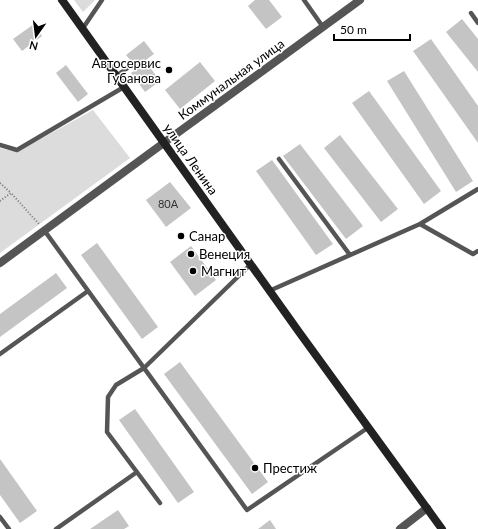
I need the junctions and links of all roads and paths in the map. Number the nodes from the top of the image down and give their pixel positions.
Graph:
1 (62, 0) edge
2 (102, 0) edge
3 (304, 0) edge
4 (360, 0) edge
5 (471, 13) dead end
6 (478, 23) edge
7 (323, 27) junction
8 (84, 28) junction
9 (129, 67) dead end
10 (116, 76) junction
11 (124, 87) junction
12 (165, 142) junction
13 (0, 145) edge
14 (279, 159) dead end
15 (0, 183) edge
16 (478, 189) edge
17 (11, 193) junction
18 (0, 200) edge
19 (420, 224) junction
20 (44, 230) junction
21 (478, 251) edge
22 (350, 255) junction
23 (0, 263) edge
24 (250, 265) junction
25 (269, 290) junction
26 (88, 291) junction
27 (0, 354) edge
28 (144, 368) junction
29 (369, 427) junction
30 (137, 472) junction
31 (160, 503) dead end
32 (427, 508) junction
33 (0, 516) edge
34 (9, 529) edge
35 (56, 529) edge
36 (400, 529) edge
37 (442, 529) edge

1 - 8 main road, улица Ленина
2 - 8 lane
3 - 7 lane
4 - 7 street, Коммунальная улица
5 - 6 lane
7 - 12 street, Коммунальная улица
8 - 10 main road, улица Ленина
9 - 10 lane
10 - 11 main road, улица Ленина
11 - 12 main road, улица Ленина
11 - 13 lane
12 - 20 street, Коммунальная улица
12 - 24 main road, улица Ленина
14 - 22 lane
15 - 17 path
16 - 19 lane
17 - 18 path
17 - 20 path
19 - 21 lane
19 - 22 lane
20 - 23 street, Коммунальная улица
20 - 26 lane
22 - 25 lane
24 - 25 main road, улица Ленина
24 - 28 lane
25 - 29 main road, улица Ленина
26 - 27 lane
26 - 28 lane
28 - 29 lane
28 - 30 lane
29 - 32 main road, улица Ленина
30 - 31 lane
30 - 35 lane
32 - 36 street
32 - 37 main road, улица Ленина
33 - 34 lane

